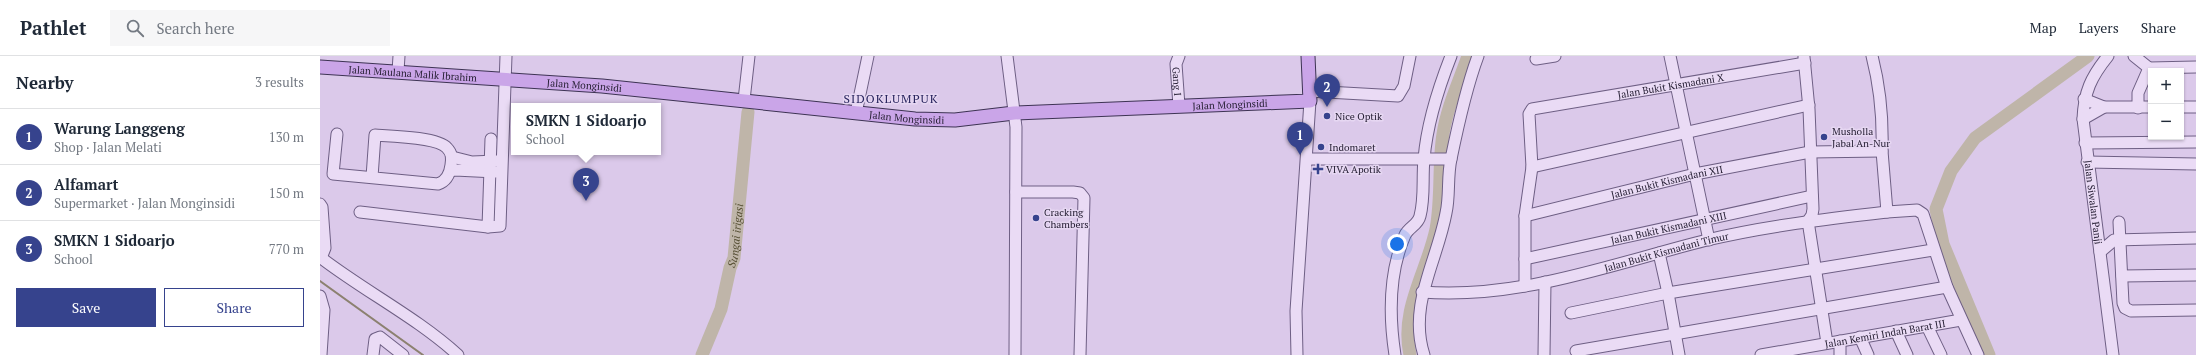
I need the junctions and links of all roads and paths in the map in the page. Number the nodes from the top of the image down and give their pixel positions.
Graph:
1 (399, 56) edge
2 (506, 56) edge
3 (749, 56) edge
4 (868, 56) edge
5 (1007, 56) edge
6 (1179, 56) edge
7 (1308, 56) edge
8 (1410, 56) edge
9 (1451, 56) edge
10 (1478, 56) edge
11 (1555, 56) edge
12 (1670, 56) edge
13 (1872, 56) edge
14 (2108, 56) edge
15 (2134, 56) edge
16 (1536, 59) dead end
17 (1804, 59) edge
18 (320, 67) edge
19 (2196, 67) edge
20 (2149, 68) joint
21 (2148, 70) edge
22 (398, 71) junction
23 (505, 80) junction
24 (1676, 84) junction
25 (1310, 96) junction
26 (2084, 99) junction
27 (744, 100) junction
28 (1809, 105) junction
29 (1179, 106) junction
30 (2104, 107) junction
31 (2148, 107) edge
32 (2184, 107) edge
33 (2196, 107) edge
34 (2138, 108) junction
35 (856, 113) junction
36 (1014, 113) junction
37 (2083, 119) junction
38 (1687, 133) junction
39 (337, 134) dead end
40 (491, 139) dead end
41 (2196, 142) edge
42 (2085, 143) junction
43 (1882, 151) junction
44 (1810, 152) junction
45 (452, 158) junction
46 (1427, 158) junction
47 (1307, 159) junction
48 (1447, 159) junction
49 (2087, 162) junction
50 (2196, 164) edge
51 (490, 166) junction
52 (501, 167) junction
53 (1532, 167) junction
54 (451, 172) junction
55 (1695, 174) junction
56 (372, 177) junction
57 (1016, 192) junction
58 (1812, 196) junction
59 (321, 205) edge
60 (360, 212) dead end
61 (1887, 212) junction
62 (1525, 216) junction
63 (1704, 219) junction
64 (1808, 221) junction
65 (2119, 222) dead end
66 (488, 227) junction
67 (2097, 229) junction
68 (2196, 238) edge
69 (1709, 240) junction
70 (2117, 240) junction
71 (1933, 250) junction
72 (2100, 252) junction
73 (1659, 253) junction
74 (320, 257) edge
75 (1525, 259) junction
76 (1815, 268) junction
77 (2196, 275) edge
78 (2122, 276) junction
79 (1546, 282) junction
80 (1525, 286) junction
81 (1947, 287) junction
82 (1422, 292) junction
83 (1668, 293) junction
84 (320, 296) edge
85 (1821, 309) junction
86 (2196, 310) edge
87 (1571, 313) dead end
88 (1961, 320) junction
89 (1927, 326) junction
90 (1896, 331) junction
91 (1675, 335) junction
92 (1860, 338) junction
93 (1840, 341) junction
94 (1827, 343) junction
95 (1576, 351) dead end
96 (1799, 352) edge
97 (321, 355) edge
98 (373, 355) edge
99 (403, 355) edge
100 (458, 355) edge
101 (1015, 355) edge
102 (1080, 355) edge
103 (1298, 355) edge
104 (1395, 355) edge
105 (1424, 355) edge
106 (1544, 355) edge
107 (1679, 355) edge
108 (1761, 355) edge
109 (1840, 355) edge
110 (1868, 355) edge
111 (1907, 355) edge
112 (1941, 355) edge
113 (1978, 355) edge
114 (2113, 355) edge

1 - 22 street
2 - 23 street
3 - 27 street
4 - 35 street
5 - 36 street
6 - 29 street, Gang I
7 - 25 main road
8 - 25 street
9 - 46 street
10 - 48 street
11 - 16 street
12 - 24 street
13 - 43 street
14 - 26 street, Jalan Siwalan Panji
15 - 20 street
17 - 24 street, Jalan Bukit Kismadani X
17 - 28 street
18 - 22 main road, Jalan Maulana Malik Ibrahim
19 - 20 street
21 - 34 street
22 - 23 main road, Jalan Maulana Malik Ibrahim
23 - 27 main road, Jalan Monginsidi
23 - 52 street
24 - 38 street
24 - 53 street, Jalan Bukit Kismadani X
25 - 29 main road, Jalan Monginsidi
25 - 47 street
26 - 30 street
26 - 37 street, Jalan Siwalan Panji
27 - 35 main road, Jalan Monginsidi
28 - 38 street
28 - 44 street
29 - 36 main road, Jalan Monginsidi
30 - 34 street
30 - 37 street
31 - 34 street
32 - 33 street
35 - 36 main road, Jalan Monginsidi
36 - 57 street
37 - 42 street, Jalan Siwalan Panji
38 - 53 street
38 - 55 street
39 - 56 street
40 - 51 street
41 - 42 street
42 - 49 street, Jalan Siwalan Panji
43 - 44 street, Jalan Bukit Kismadani XII
43 - 61 street
44 - 55 street, Jalan Bukit Kismadani XII
44 - 58 street
45 - 51 street
45 - 54 street
45 - 56 street
46 - 47 street
46 - 48 street
46 - 104 street
47 - 103 street
48 - 82 street
49 - 50 street
49 - 67 street, Jalan Siwalan Panji
51 - 52 street
51 - 54 street
51 - 66 street
52 - 66 street
53 - 62 street
54 - 56 street
55 - 62 street, Jalan Bukit Kismadani XII
55 - 63 street
57 - 101 street
57 - 102 street
58 - 63 street, Jalan Bukit Kismadani XIII
58 - 64 street
59 - 74 street
60 - 66 street
61 - 64 street, Jalan Bukit Kismadani Timur
61 - 71 street, Jalan Bukit Kismadani Timur
62 - 75 street
63 - 69 street
63 - 75 street, Jalan Bukit Kismadani XIII
64 - 69 street, Jalan Bukit Kismadani Timur
64 - 76 street
65 - 70 street
67 - 70 street
67 - 72 street, Jalan Siwalan Panji
68 - 70 street
69 - 73 street, Jalan Bukit Kismadani Timur
70 - 72 street
70 - 78 street
71 - 76 street
71 - 81 street
72 - 114 street, Jalan Siwalan Panji
73 - 79 street, Jalan Bukit Kismadani Timur
73 - 83 street
74 - 100 street
75 - 80 street
76 - 83 street
76 - 85 street
77 - 78 street
78 - 86 street
79 - 80 street, Jalan Bukit Kismadani Timur
79 - 106 street
80 - 82 street, Jalan Bukit Kismadani Timur
81 - 85 street
81 - 88 street
82 - 105 street
83 - 87 street
83 - 91 street
84 - 97 street
85 - 91 street
85 - 94 street
88 - 89 street, Jalan Kemiri Indah Barat III
88 - 113 street
89 - 90 street, Jalan Kemiri Indah Barat III
89 - 112 street
90 - 92 street, Jalan Kemiri Indah Barat III
90 - 111 street
91 - 95 street
91 - 107 street
92 - 93 street, Jalan Kemiri Indah Barat III
92 - 110 street
93 - 94 street, Jalan Kemiri Indah Barat III
93 - 109 street
94 - 96 street, Jalan Kemiri Indah Barat III
96 - 108 street, Jalan Kemiri Indah Barat III
98 - 99 street

